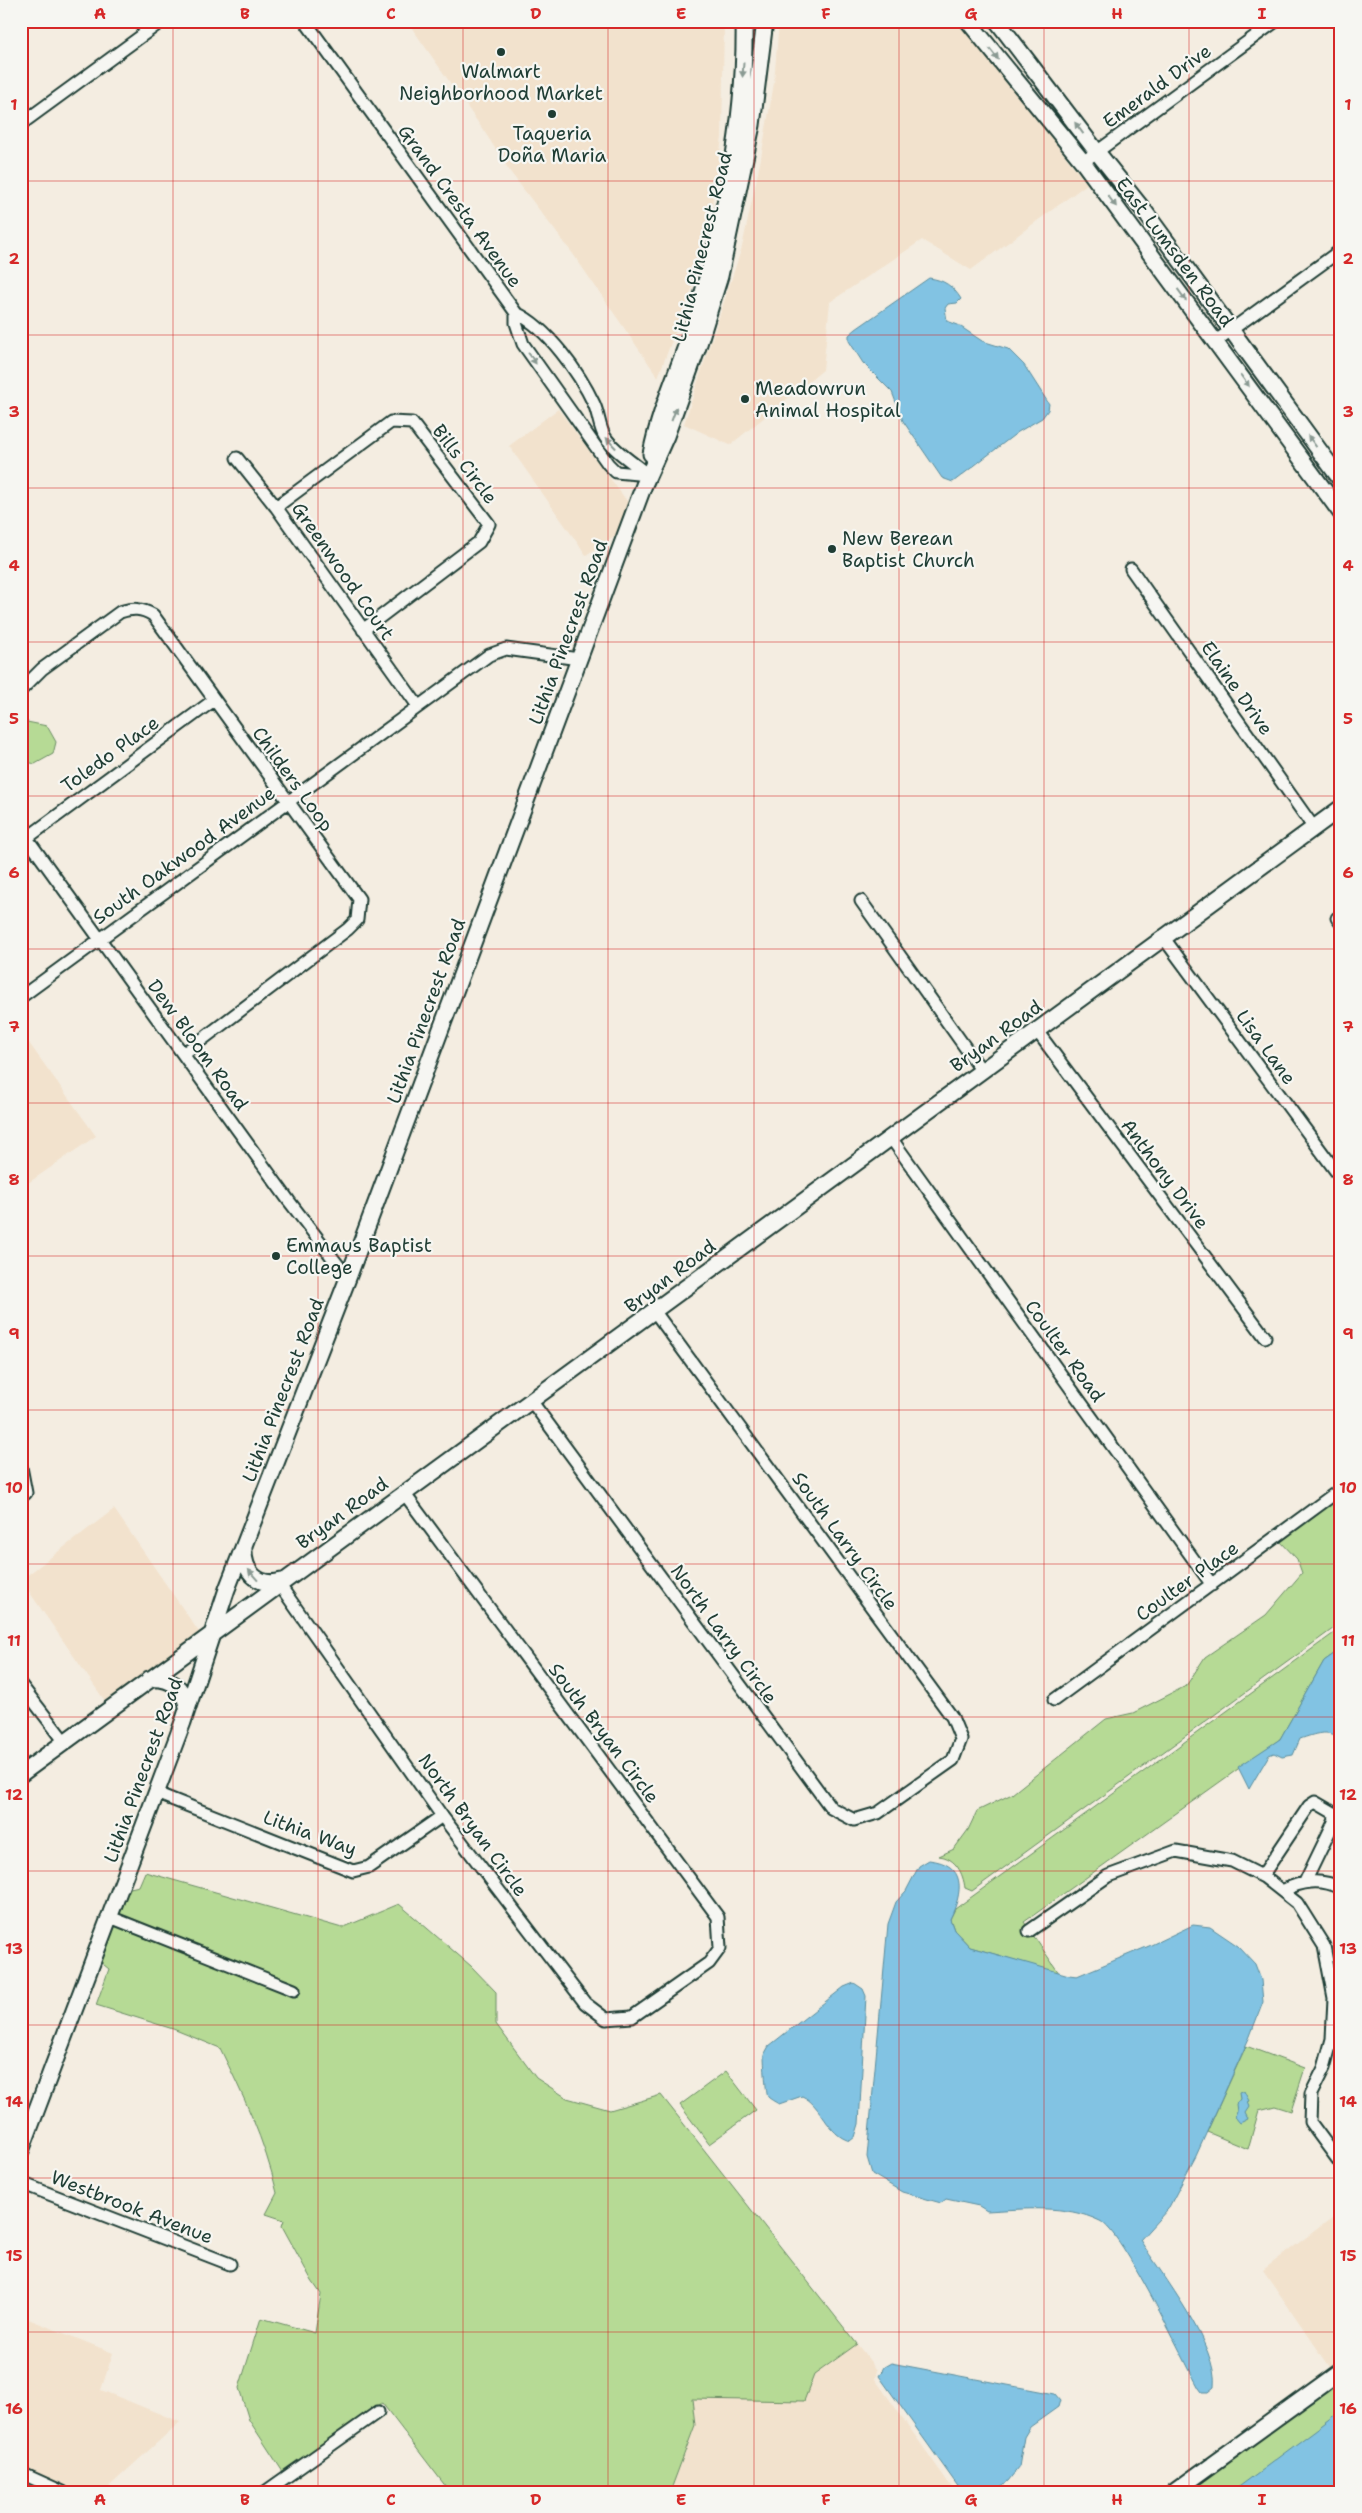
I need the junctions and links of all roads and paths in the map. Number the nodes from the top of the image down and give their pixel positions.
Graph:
1 (139, 21) edge
2 (162, 21) edge
3 (305, 21) edge
4 (744, 21) edge
5 (765, 21) edge
6 (968, 21) edge
7 (980, 21) edge
8 (998, 21) edge
9 (1276, 21) edge
10 (147, 32) junction
11 (1009, 37) junction
12 (21, 124) edge
13 (1096, 152) junction
14 (1083, 162) junction
15 (1341, 250) edge
16 (516, 313) junction
17 (694, 322) junction
18 (1231, 330) junction
19 (1216, 341) junction
20 (698, 347) junction
21 (237, 458) dead end
22 (648, 475) junction
23 (1341, 480) edge
24 (276, 508) junction
25 (1341, 513) edge
26 (1131, 569) dead end
27 (363, 630) junction
28 (579, 659) junction
29 (21, 690) edge
30 (214, 700) junction
31 (418, 706) junction
32 (287, 801) junction
33 (1341, 808) edge
34 (1314, 828) junction
35 (24, 834) edge
36 (861, 901) dead end
37 (1163, 937) junction
38 (100, 939) junction
39 (21, 997) edge
40 (1037, 1031) junction
41 (183, 1054) junction
42 (982, 1072) junction
43 (891, 1138) junction
44 (1341, 1178) edge
45 (348, 1278) junction
46 (655, 1312) junction
47 (1265, 1337) dead end
48 (532, 1402) junction
49 (21, 1467) edge
50 (1341, 1489) edge
51 (404, 1493) junction
52 (21, 1497) edge
53 (244, 1544) junction
54 (281, 1582) junction
55 (1212, 1585) junction
56 (213, 1632) junction
57 (149, 1679) junction
58 (21, 1685) edge
59 (1054, 1700) dead end
60 (187, 1706) junction
61 (65, 1742) junction
62 (21, 1774) edge
63 (915, 1787) joint
64 (156, 1793) junction
65 (442, 1816) junction
66 (1262, 1876) junction
67 (1304, 1882) junction
68 (1341, 1888) edge
69 (1282, 1891) junction
70 (110, 1917) junction
71 (1029, 1931) dead end
72 (294, 1990) dead end
73 (670, 1990) joint
74 (1341, 2030) edge
75 (1332, 2039) junction
76 (21, 2151) edge
77 (1341, 2164) edge
78 (21, 2184) edge
79 (230, 2264) dead end
80 (1341, 2370) edge
81 (378, 2412) dead end
82 (21, 2473) edge
83 (63, 2492) edge
84 (265, 2492) edge
85 (1174, 2492) edge

1 - 10 street
2 - 10 street
3 - 16 street, Grand Cresta Avenue
4 -> 17 main road, Lithia Pinecrest Road
5 - 20 main road, Lithia Pinecrest Road
6 -> 14 main road, East Lumsden Road
7 - 11 main road
8 - 11 main road, East Lumsden Road
9 - 13 street, Emerald Drive
10 - 12 street
13 -> 11 main road, East Lumsden Road
13 - 14 street, Emerald Drive
13 - 18 main road, East Lumsden Road
14 -> 19 main road, East Lumsden Road
15 - 18 street
22 -> 16 street, Grand Cresta Avenue
16 -> 22 street, Grand Cresta Avenue
17 - 20 main road
17 - 22 main road, Lithia Pinecrest Road
18 - 19 street
23 -> 18 main road, East Lumsden Road
19 -> 25 main road, East Lumsden Road
22 -> 20 main road, Lithia Pinecrest Road
21 - 24 street, Greenwood Court
22 - 28 main road, Lithia Pinecrest Road
24 - 27 street, Greenwood Court
24 - 27 street, Bills Circle
26 - 34 street, Elaine Drive
27 - 31 street, Greenwood Court
28 - 31 street, South Oakwood Avenue
28 - 45 main road, Lithia Pinecrest Road
29 - 30 street, Childers Loop
30 - 32 street, Childers Loop
30 - 35 street, Toledo Place
31 - 32 street, South Oakwood Avenue
32 - 38 street, South Oakwood Avenue
32 - 41 street, Childers Loop
33 - 34 main road, Bryan Road
34 - 37 main road, Bryan Road
35 - 38 street, Dew Bloom Road
36 - 42 street
37 - 40 main road, Bryan Road
37 - 44 street, Lisa Lane
38 - 39 street, South Oakwood Avenue
38 - 41 street, Dew Bloom Road
40 - 42 main road, Bryan Road
40 - 47 street, Anthony Drive
41 - 45 street, Dew Bloom Road
42 - 43 main road, Bryan Road
43 - 46 main road, Bryan Road
43 - 55 street, Coulter Road
45 - 53 main road, Lithia Pinecrest Road
46 - 48 main road, Bryan Road
46 - 63 street, South Larry Circle
48 - 51 main road, Bryan Road
48 - 63 street, North Larry Circle
49 - 52 street
50 - 55 street, Coulter Place
51 - 54 main road, Bryan Road
51 - 73 street, South Bryan Circle
54 -> 53 main road
53 - 56 main road, Lithia Pinecrest Road
54 - 56 main road, Bryan Road
54 - 65 street, North Bryan Circle
55 - 59 street, Coulter Place
56 - 57 main road, Bryan Road
56 - 60 main road, Lithia Pinecrest Road
57 - 60 main road
57 - 61 main road, Bryan Road
58 - 61 street
60 - 64 main road, Lithia Pinecrest Road
61 - 62 main road, Bryan Road
64 - 65 street, Lithia Way
64 - 70 main road, Lithia Pinecrest Road
65 - 73 street, North Bryan Circle
66 - 67 street
66 - 69 street
66 - 71 street
67 - 68 street
67 - 69 street
69 - 75 street
70 - 72 street
70 - 76 main road, Lithia Pinecrest Road
74 - 75 street
75 - 77 street
78 - 79 street, Westbrook Avenue
80 - 85 main road
81 - 84 street
82 - 83 street

